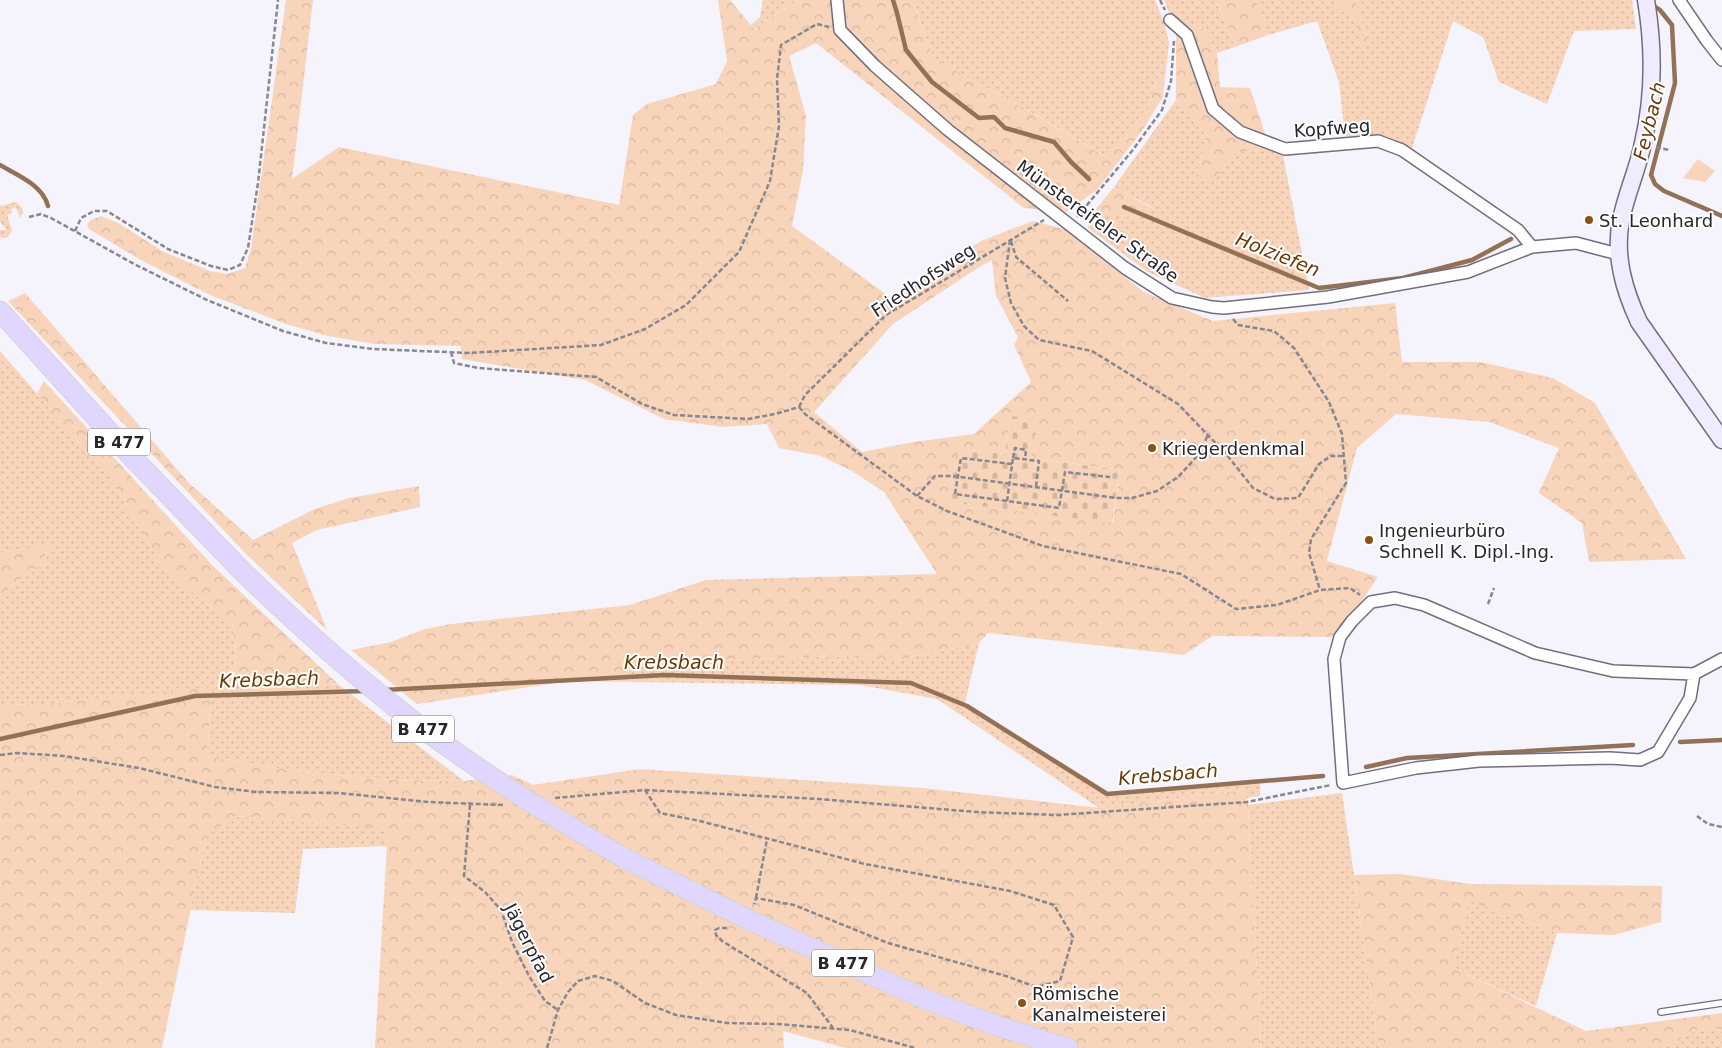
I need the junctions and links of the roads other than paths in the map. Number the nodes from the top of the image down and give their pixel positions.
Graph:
1 (837, 0) edge
2 (1646, 0) edge
3 (1679, 0) edge
4 (1170, 20) road end
5 (1722, 60) edge
6 (1532, 247) junction
7 (1618, 254) junction
8 (0, 311) edge
9 (1722, 440) edge
10 (1722, 659) edge
11 (1694, 674) junction
12 (1722, 1003) edge
13 (1661, 1012) dead end
14 (1068, 1048) edge

1 - 6 street, Münstereifeler Straße
2 - 7 main road
3 - 5 street
4 - 6 street, Kopfweg
6 - 7 street, Münstereifeler Straße
7 - 9 main road
8 - 14 main road, B 477, bridge
10 - 11 street
11 - 11 street
12 - 13 lane

